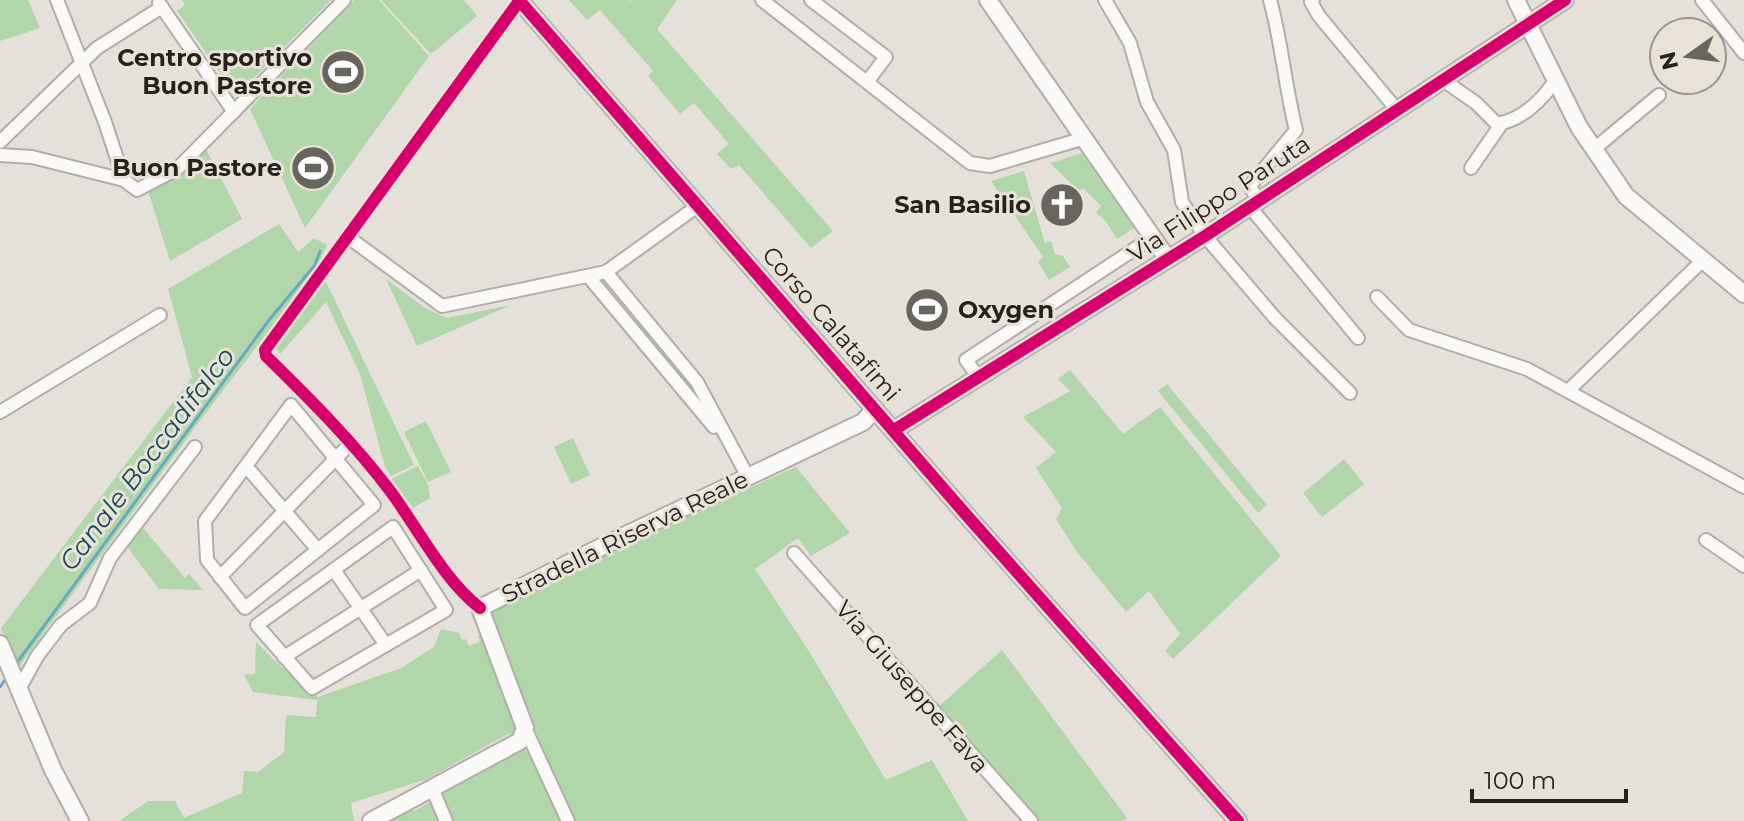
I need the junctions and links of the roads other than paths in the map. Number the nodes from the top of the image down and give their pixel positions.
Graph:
1 (57, 0) edge
2 (344, 0) edge
3 (520, 0) edge
4 (762, 0) edge
5 (811, 0) edge
6 (988, 0) edge
7 (1105, 0) edge
8 (1270, 0) edge
9 (1313, 0) edge
10 (1516, 0) edge
11 (1565, 0) edge
12 (1702, 0) edge
13 (160, 3) edge
14 (1528, 24) junction
15 (1744, 53) edge
16 (82, 63) junction
17 (1443, 80) junction
18 (1555, 81) junction
19 (867, 82) junction
20 (1658, 96) edge
21 (1397, 110) junction
22 (234, 112) junction
23 (1502, 123) junction
24 (1085, 138) junction
25 (0, 142) edge
26 (1594, 149) junction
27 (0, 155) edge
28 (1471, 168) dead end
29 (124, 180) junction
30 (1254, 204) junction
31 (699, 205) junction
32 (1205, 236) junction
33 (348, 237) junction
34 (1153, 237) junction
35 (1167, 258) junction
36 (1703, 260) junction
37 (606, 272) junction
38 (588, 276) junction
39 (1744, 294) edge
40 (1377, 297) dead end
41 (1052, 303) junction
42 (160, 315) dead end
43 (1065, 323) junction
44 (1358, 338) dead end
45 (978, 377) junction
46 (1568, 391) junction
47 (1350, 393) dead end
48 (875, 409) junction
49 (0, 412) edge
50 (894, 430) junction
51 (351, 443) junction
52 (195, 447) dead end
53 (731, 448) junction
54 (335, 458) junction
55 (246, 466) junction
56 (748, 477) junction
57 (1744, 487) edge
58 (284, 510) junction
59 (1706, 540) dead end
60 (318, 550) junction
61 (794, 553) dead end
62 (442, 564) junction
63 (1744, 566) edge
64 (334, 570) junction
65 (423, 573) junction
66 (220, 577) junction
67 (361, 608) junction
68 (480, 608) junction
69 (386, 645) junction
70 (2, 652) edge
71 (284, 657) junction
72 (18, 686) junction
73 (525, 728) junction
74 (432, 788) junction
75 (80, 821) edge
76 (371, 821) edge
77 (446, 821) edge
78 (568, 821) edge
79 (1031, 821) edge
80 (1238, 821) edge

1 - 16 street
2 - 22 street
3 - 31 street, Corso Calatafimi
3 - 33 street
4 - 19 street
5 - 19 street
6 - 24 street
7 - 32 street
8 - 30 street
9 - 21 street
10 - 14 street
11 - 14 street, Via Filippo Paruta
12 - 15 street
13 - 16 street
13 - 22 street
14 - 17 street, Via Filippo Paruta
14 - 18 street
16 - 25 street
16 - 29 street
17 - 21 street, Via Filippo Paruta
17 - 23 street
18 - 23 street
18 - 26 street
19 - 24 street
20 - 26 street
21 - 30 street, Via Filippo Paruta
22 - 29 street
23 - 28 street
24 - 34 street
26 - 36 street
27 - 29 street
30 - 32 street, Via Filippo Paruta
30 - 44 street
31 - 37 street
31 - 48 street, Corso Calatafimi
32 - 35 street, Via Filippo Paruta
32 - 47 street
33 - 38 street
33 - 51 street
34 - 35 street
34 - 41 street, Via Filippo Paruta
35 - 43 street, Via Filippo Paruta
36 - 39 street
36 - 46 street
37 - 38 street
37 - 53 street
38 - 53 street
40 - 46 street
41 - 43 street
41 - 45 street, Via Filippo Paruta
42 - 49 street
43 - 45 street, Via Filippo Paruta
45 - 50 street, Via Filippo Paruta
46 - 57 street
48 - 50 street, Corso Calatafimi
48 - 56 street, Stradella Riserva Reale
50 - 80 street, Corso Calatafimi
51 - 54 street
51 - 62 street
52 - 72 street
53 - 56 street
54 - 55 street
54 - 58 street
54 - 60 street
55 - 58 street
55 - 66 street
56 - 68 street, Stradella Riserva Reale
58 - 60 street
58 - 66 street
59 - 63 street
60 - 66 street
61 - 79 street, Via Giuseppe Fava
62 - 65 street
62 - 68 street
64 - 65 street
64 - 67 street
64 - 71 street
65 - 67 street
65 - 69 street
67 - 69 street
67 - 71 street
68 - 73 street, Stradella Riserva Reale
69 - 71 street
70 - 72 street
72 - 75 street
73 - 74 street
73 - 78 street
74 - 76 street
74 - 77 street

